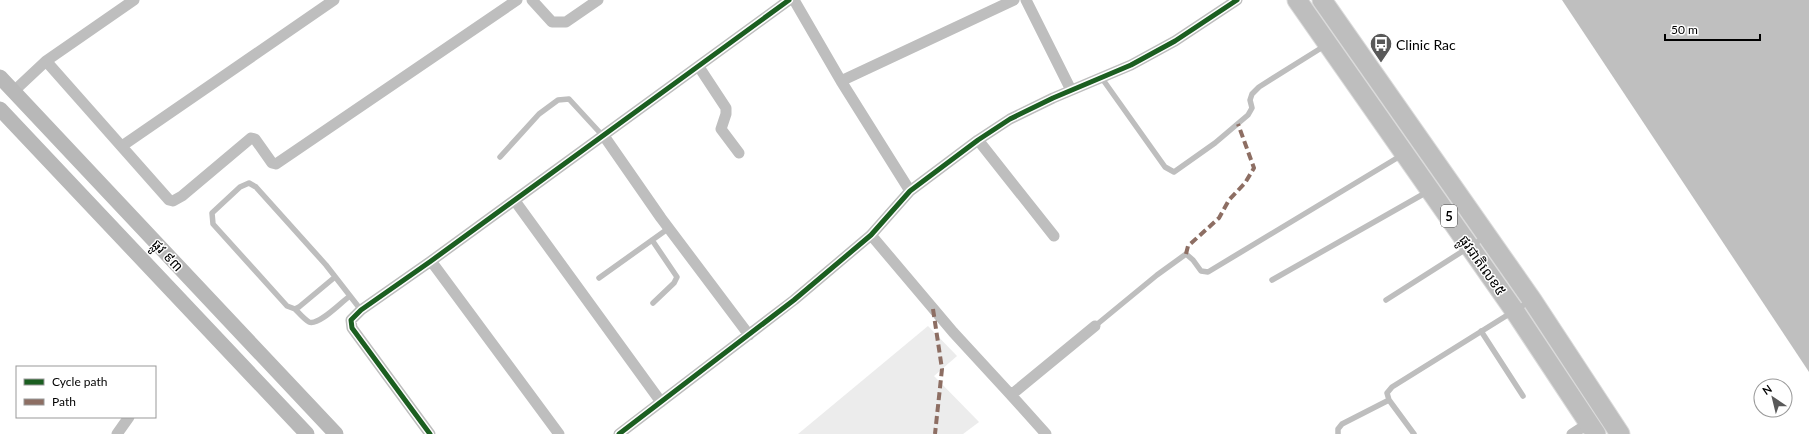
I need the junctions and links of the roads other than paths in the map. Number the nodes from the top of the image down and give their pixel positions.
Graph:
1 (134, 0) edge
2 (334, 0) edge
3 (517, 0) edge
4 (532, 0) edge
5 (598, 0) edge
6 (789, 0) edge
7 (794, 0) edge
8 (1014, 0) edge
9 (1026, 0) edge
10 (1237, 0) edge
11 (1297, 0) edge
12 (1322, 0) edge
13 (1328, 44) junction
14 (46, 61) junction
15 (699, 67) junction
16 (0, 77) edge
17 (1100, 77) junction
18 (840, 81) junction
19 (1071, 90) junction
20 (14, 91) junction
21 (0, 109) edge
22 (604, 136) junction
23 (978, 140) junction
24 (122, 146) junction
25 (739, 153) dead end
26 (1405, 153) junction
27 (500, 157) dead end
28 (1430, 190) junction
29 (910, 191) junction
30 (515, 201) junction
31 (669, 228) junction
32 (871, 235) junction
33 (1054, 236) dead end
34 (1487, 236) junction
35 (652, 240) junction
36 (1470, 246) junction
37 (431, 261) junction
38 (335, 277) junction
39 (599, 278) dead end
40 (1272, 280) dead end
41 (350, 296) junction
42 (1386, 300) dead end
43 (1532, 300) junction
44 (653, 303) dead end
45 (295, 309) junction
46 (361, 310) junction
47 (1514, 310) junction
48 (1095, 326) joint
49 (1480, 331) junction
50 (749, 335) junction
51 (1011, 395) junction
52 (1523, 396) dead end
53 (1389, 400) junction
54 (661, 402) junction
55 (129, 418) edge
56 (1593, 429) edge
57 (117, 434) edge
58 (307, 434) edge
59 (336, 434) edge
60 (430, 434) edge
61 (559, 434) edge
62 (619, 434) edge
63 (1046, 434) edge
64 (1338, 434) edge
65 (1414, 434) edge
66 (1572, 434) edge
67 (1620, 434) edge

1 - 14 street
2 - 24 street
3 - 24 street
4 - 5 street
6 - 15 street
7 - 18 street
8 - 18 street
9 - 19 street
10 - 17 street
11 - 13 highway, ផ្លូវជាតិលេខ៥ / 5
12 - 34 highway, ផ្លូវជាតិលេខ៥ / 5
13 - 17 lane
13 - 26 highway, ផ្លូវជាតិលេខ៥ / 5
14 - 20 street
14 - 24 street
15 - 22 street
15 - 25 street
16 - 20 street, ផ្លូវ ៩៣
17 - 19 street
18 - 29 street
19 - 23 street
20 - 59 street, ផ្លូវ ៩៣
21 - 58 street, ផ្លូវ ៩៣
22 - 27 lane
22 - 30 street
22 - 31 street
23 - 29 street
23 - 33 street
26 - 28 highway, ផ្លូវជាតិលេខ៥ / 5
26 - 48 lane
28 - 36 highway, ផ្លូវជាតិលេខ៥ / 5
28 - 40 lane
29 - 32 street
30 - 37 street
30 - 54 street
31 - 35 lane
31 - 50 street
32 - 50 street
32 - 51 street
34 - 36 lane
34 - 43 highway, ផ្លូវជាតិលេខ៥ / 5
35 - 39 lane
35 - 44 lane
36 - 42 lane
36 - 47 highway, ផ្លូវជាតិលេខ៥ / 5
37 - 46 street
37 - 61 street
38 - 41 lane
38 - 45 lane
38 - 45 lane
41 - 45 lane
41 - 46 lane
43 - 47 lane
43 - 67 highway, ផ្លូវជាតិលេខ៥ / 5
46 - 60 street
47 - 49 lane
47 - 56 highway, ផ្លូវជាតិលេខ៥ / 5
48 - 51 street
49 - 52 lane
49 - 53 lane
50 - 54 street
51 - 63 street
53 - 64 lane
53 - 65 lane
54 - 62 street
55 - 57 street
56 - 66 street

